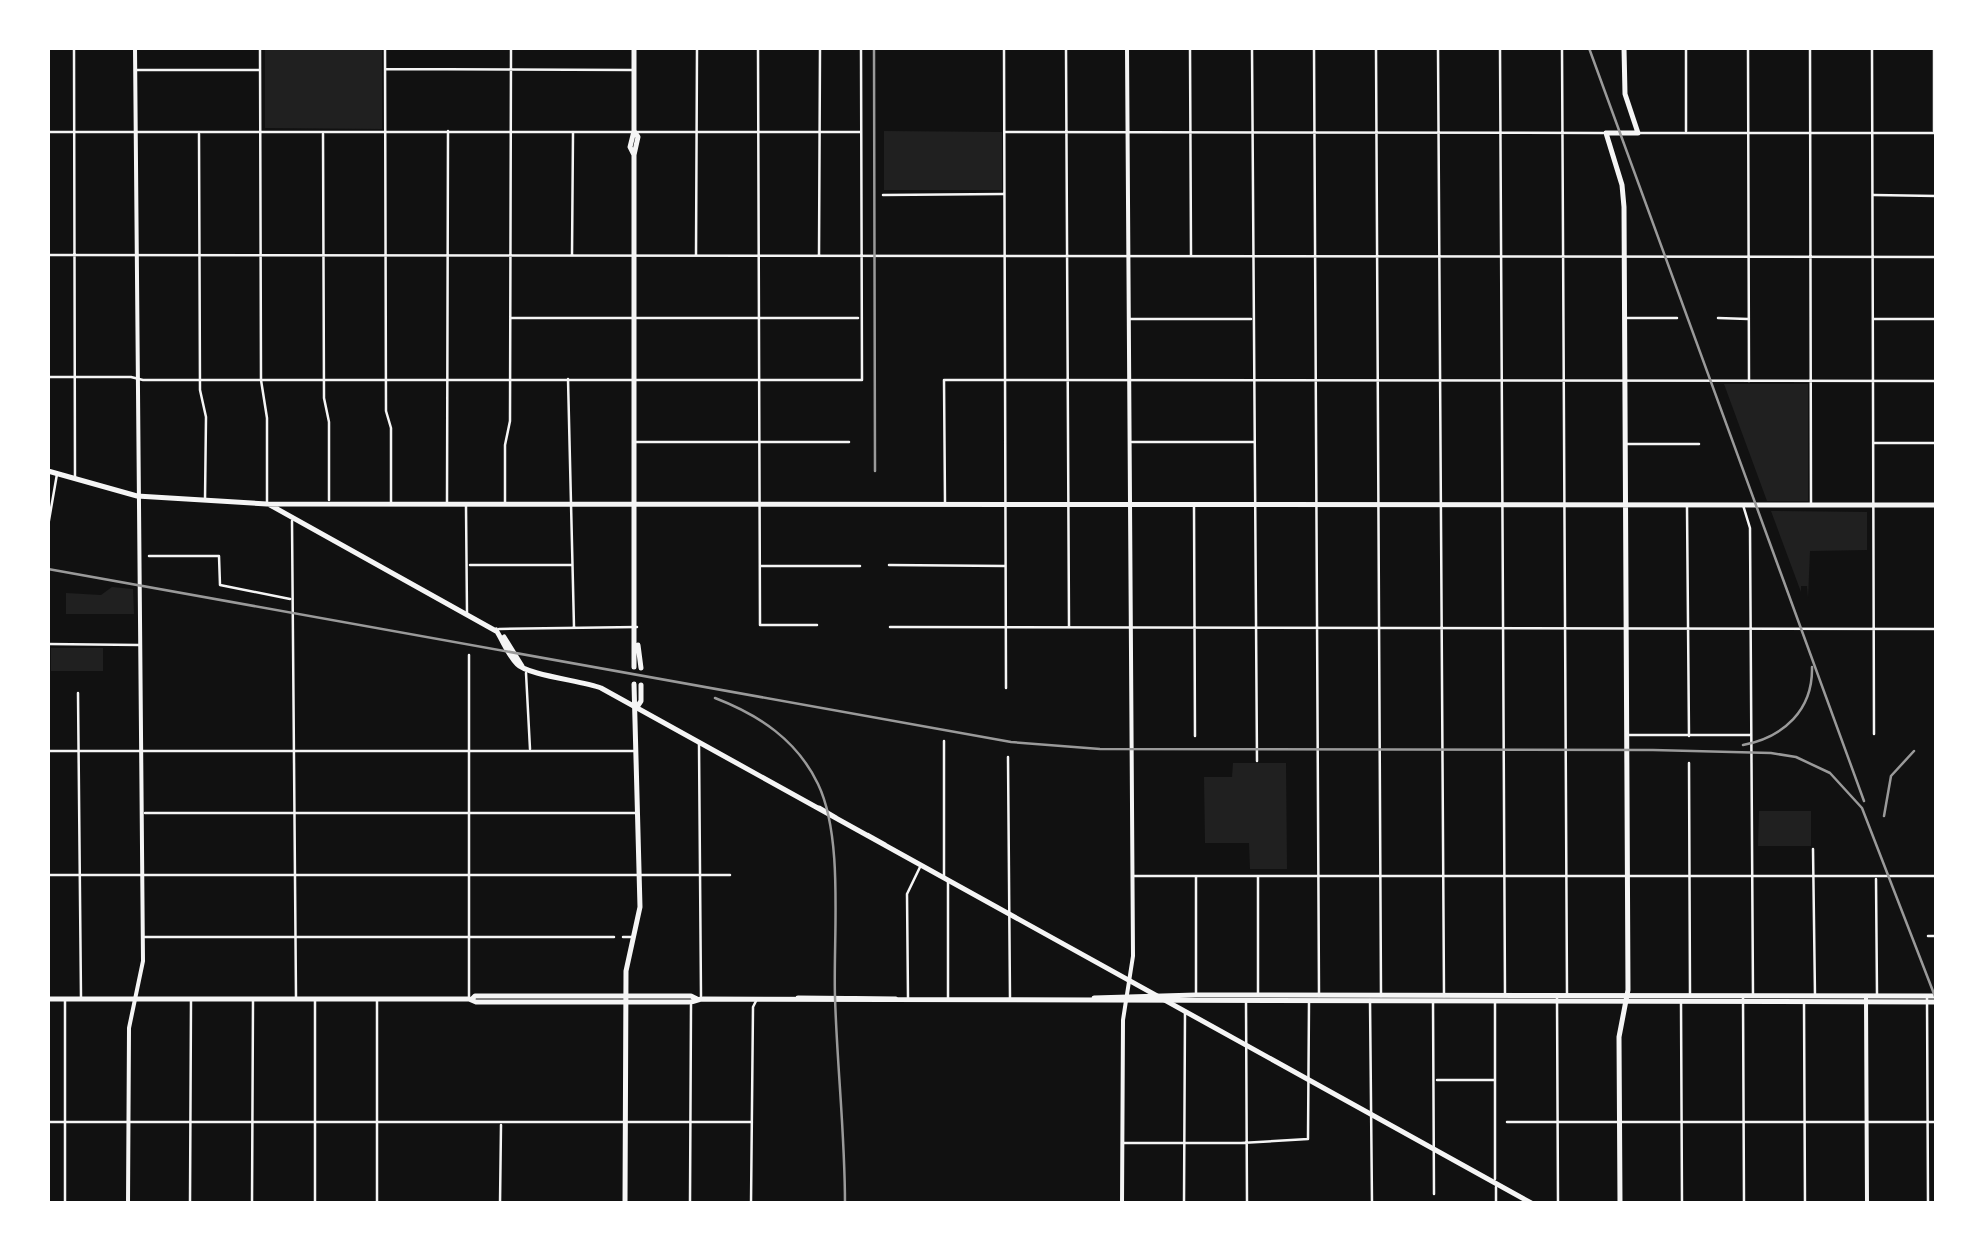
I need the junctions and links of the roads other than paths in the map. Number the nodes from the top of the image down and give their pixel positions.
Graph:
1 (74, 48) edge
2 (135, 48) edge
3 (260, 48) edge
4 (384, 48) edge
5 (511, 48) edge
6 (634, 48) edge
7 (696, 48) edge
8 (758, 48) edge
9 (820, 48) edge
10 (861, 48) edge
11 (1004, 48) edge
12 (1066, 48) edge
13 (1128, 48) edge
14 (1190, 48) edge
15 (1252, 48) edge
16 (1314, 48) edge
17 (1376, 48) edge
18 (1438, 48) edge
19 (1500, 48) edge
20 (1562, 48) edge
21 (1624, 48) edge
22 (1686, 48) edge
23 (1748, 48) edge
24 (1810, 48) edge
25 (1872, 48) edge
26 (1934, 48) edge
27 (385, 69) junction
28 (136, 70) junction
29 (260, 70) junction
30 (511, 70) junction
31 (634, 70) junction
32 (448, 131) junction
33 (510, 131) junction
34 (573, 131) junction
35 (48, 132) edge
36 (74, 132) junction
37 (136, 132) junction
38 (198, 132) junction
39 (260, 132) junction
40 (323, 132) junction
41 (385, 132) junction
42 (634, 132) junction
43 (696, 132) junction
44 (758, 132) junction
45 (820, 132) junction
46 (861, 132) junction
47 (1005, 132) junction
48 (1066, 132) junction
49 (1128, 132) junction
50 (1190, 132) junction
51 (1252, 132) junction
52 (1314, 132) junction
53 (1376, 132) junction
54 (1438, 132) junction
55 (1500, 132) junction
56 (1562, 132) junction
57 (1606, 133) junction
58 (1638, 133) junction
59 (1686, 133) junction
60 (1748, 133) junction
61 (1810, 133) junction
62 (1872, 133) junction
63 (1935, 133) edge
64 (1005, 194) junction
65 (884, 195) dead end
66 (1873, 195) junction
67 (1936, 196) edge
68 (48, 256) edge
69 (74, 256) junction
70 (136, 256) junction
71 (199, 256) junction
72 (261, 256) junction
73 (324, 256) junction
74 (385, 256) junction
75 (448, 256) junction
76 (510, 256) junction
77 (572, 256) junction
78 (635, 256) junction
79 (696, 256) junction
80 (758, 256) junction
81 (820, 256) junction
82 (862, 256) junction
83 (1005, 256) junction
84 (1067, 256) junction
85 (1129, 256) junction
86 (1191, 256) junction
87 (1253, 257) junction
88 (1315, 257) junction
89 (1377, 257) junction
90 (1439, 257) junction
91 (1501, 257) junction
92 (1563, 257) junction
93 (1624, 257) junction
94 (1749, 257) junction
95 (1810, 257) junction
96 (1873, 257) junction
97 (1936, 257) edge
98 (510, 318) junction
99 (635, 318) junction
100 (758, 318) junction
101 (862, 318) junction
102 (1129, 318) junction
103 (1253, 318) junction
104 (1624, 318) junction
105 (1678, 318) dead end
106 (1718, 318) dead end
107 (1749, 318) junction
108 (1873, 319) junction
109 (1936, 319) edge
110 (48, 377) edge
111 (74, 377) junction
112 (137, 378) junction
113 (510, 379) junction
114 (568, 379) junction
115 (635, 379) junction
116 (758, 379) junction
117 (200, 380) junction
118 (261, 380) junction
119 (324, 380) junction
120 (386, 380) junction
121 (448, 380) junction
122 (1006, 380) junction
123 (1068, 380) junction
124 (1130, 380) junction
125 (1253, 380) junction
126 (1316, 380) junction
127 (1378, 380) junction
128 (1440, 380) junction
129 (1501, 381) junction
130 (1564, 381) junction
131 (1625, 381) junction
132 (1750, 381) junction
133 (1811, 381) junction
134 (1874, 381) junction
135 (1936, 382) edge
136 (636, 442) junction
137 (758, 442) junction
138 (849, 442) dead end
139 (1130, 442) junction
140 (1254, 442) junction
141 (1874, 443) junction
142 (1936, 443) edge
143 (1625, 444) junction
144 (1699, 444) dead end
145 (48, 471) edge
146 (58, 474) junction
147 (75, 479) junction
148 (138, 496) junction
149 (206, 500) junction
150 (267, 504) junction
151 (296, 504) junction
152 (329, 504) junction
153 (391, 504) junction
154 (447, 504) junction
155 (466, 504) junction
156 (505, 504) junction
157 (571, 504) junction
158 (636, 504) junction
159 (758, 504) junction
160 (945, 504) junction
161 (1006, 504) junction
162 (1069, 504) junction
163 (1131, 504) junction
164 (1194, 504) junction
165 (1254, 504) junction
166 (1316, 505) junction
167 (1378, 505) junction
168 (1440, 505) junction
169 (1502, 505) junction
170 (1564, 505) junction
171 (1626, 505) junction
172 (1687, 505) junction
173 (1743, 505) junction
174 (1812, 505) junction
175 (1874, 505) junction
176 (1936, 506) edge
177 (291, 517) junction
178 (48, 526) edge
179 (149, 556) dead end
180 (574, 565) junction
181 (467, 566) junction
182 (759, 566) junction
183 (860, 566) dead end
184 (889, 566) dead end
185 (1006, 566) junction
186 (292, 600) junction
187 (467, 614) junction
188 (816, 625) dead end
189 (574, 627) junction
190 (637, 627) junction
191 (890, 627) dead end
192 (1006, 627) junction
193 (1070, 628) junction
194 (1132, 628) junction
195 (1194, 628) junction
196 (1256, 628) junction
197 (1317, 628) junction
198 (1379, 628) junction
199 (1441, 628) junction
200 (1936, 628) edge
201 (1503, 629) junction
202 (1565, 629) junction
203 (1626, 629) junction
204 (1688, 629) junction
205 (1750, 629) junction
206 (1874, 629) junction
207 (496, 630) junction
208 (48, 644) edge
209 (140, 645) junction
210 (469, 655) dead end
211 (638, 667) dead end
212 (525, 671) junction
213 (638, 684) dead end
214 (1006, 688) dead end
215 (78, 693) dead end
216 (637, 707) junction
217 (1874, 734) dead end
218 (1627, 735) junction
219 (1751, 735) junction
220 (1195, 736) dead end
221 (1689, 736) junction
222 (699, 742) junction
223 (944, 742) dead end
224 (48, 751) edge
225 (79, 751) junction
226 (140, 751) junction
227 (470, 751) junction
228 (530, 751) junction
229 (638, 751) junction
230 (293, 752) junction
231 (1008, 757) dead end
232 (1257, 761) dead end
233 (1689, 763) dead end
234 (141, 813) junction
235 (294, 813) junction
236 (470, 813) junction
237 (638, 813) junction
238 (1813, 849) dead end
239 (921, 865) junction
240 (142, 874) junction
241 (294, 874) junction
242 (700, 874) junction
243 (730, 874) dead end
244 (48, 875) edge
245 (80, 875) junction
246 (470, 875) junction
247 (639, 875) junction
248 (1132, 876) junction
249 (1196, 876) junction
250 (1258, 876) junction
251 (1318, 876) junction
252 (1380, 876) junction
253 (1443, 876) junction
254 (1505, 876) junction
255 (1566, 876) junction
256 (1628, 876) junction
257 (1690, 876) junction
258 (1752, 876) junction
259 (1814, 876) junction
260 (1876, 876) junction
261 (1936, 876) edge
262 (946, 879) junction
263 (1009, 914) junction
264 (1928, 936) dead end
265 (1936, 936) edge
266 (143, 937) junction
267 (295, 937) junction
268 (470, 937) junction
269 (623, 937) dead end
270 (614, 938) dead end
271 (635, 938) junction
272 (1129, 981) junction
273 (1156, 995) junction
274 (48, 999) edge
275 (65, 999) junction
276 (81, 999) junction
277 (136, 999) junction
278 (191, 999) junction
279 (252, 999) junction
280 (296, 999) junction
281 (315, 999) junction
282 (377, 999) junction
283 (470, 999) junction
284 (626, 999) junction
285 (757, 999) junction
286 (908, 999) junction
287 (948, 999) junction
288 (1010, 999) junction
289 (1125, 999) junction
290 (1196, 999) junction
291 (1246, 999) junction
292 (1258, 999) junction
293 (1309, 999) junction
294 (1319, 999) junction
295 (1370, 999) junction
296 (1381, 999) junction
297 (1433, 999) junction
298 (1444, 999) junction
299 (1495, 999) junction
300 (1505, 999) junction
301 (1557, 999) junction
302 (1567, 999) junction
303 (1627, 999) junction
304 (1681, 999) junction
305 (1690, 999) junction
306 (1743, 999) junction
307 (1753, 999) junction
308 (1804, 999) junction
309 (1815, 999) junction
310 (1866, 999) junction
311 (1877, 999) junction
312 (1927, 999) junction
313 (1936, 999) edge
314 (696, 1000) junction
315 (1169, 1002) junction
316 (1184, 1011) junction
317 (1246, 1045) junction
318 (1309, 1080) junction
319 (1434, 1080) junction
320 (1495, 1080) junction
321 (1372, 1114) junction
322 (1619, 1121) junction
323 (48, 1122) edge
324 (65, 1122) junction
325 (128, 1122) junction
326 (190, 1122) junction
327 (253, 1122) junction
328 (315, 1122) junction
329 (377, 1122) junction
330 (501, 1122) junction
331 (626, 1122) junction
332 (690, 1122) junction
333 (752, 1122) junction
334 (1507, 1122) dead end
335 (1558, 1122) junction
336 (1681, 1122) junction
337 (1743, 1122) junction
338 (1805, 1122) junction
339 (1866, 1122) junction
340 (1928, 1122) junction
341 (1936, 1122) edge
342 (1246, 1142) junction
343 (1122, 1143) junction
344 (1184, 1143) junction
345 (1434, 1149) junction
346 (1496, 1183) junction
347 (1434, 1194) dead end
348 (65, 1204) edge
349 (128, 1204) edge
350 (190, 1204) edge
351 (252, 1204) edge
352 (315, 1204) edge
353 (377, 1204) edge
354 (500, 1204) edge
355 (626, 1204) edge
356 (690, 1204) edge
357 (752, 1204) edge
358 (1122, 1204) edge
359 (1184, 1204) edge
360 (1247, 1204) edge
361 (1372, 1204) edge
362 (1496, 1204) edge
363 (1533, 1204) edge
364 (1558, 1204) edge
365 (1620, 1204) edge
366 (1682, 1204) edge
367 (1744, 1204) edge
368 (1805, 1204) edge
369 (1867, 1204) edge
370 (1928, 1204) edge

1 - 36 street
2 - 28 street
3 - 29 street
4 - 27 street
5 - 30 street
6 - 31 main road
7 - 43 street
8 - 44 street
9 - 45 street
10 - 46 street
11 - 47 street
12 - 48 street
13 - 49 street
14 - 50 street
15 - 51 street
16 - 52 street
17 - 53 street
18 - 54 street
19 - 55 street
20 - 56 street
21 - 58 main road
22 - 59 street
23 - 60 street
24 - 61 street
25 - 62 street
26 - 63 street
27 - 30 street
27 - 41 street
28 - 29 street
28 - 37 street
29 - 39 street
30 - 31 street
30 - 33 street
31 - 42 main road
32 - 33 street
32 - 41 street
32 - 75 street
33 - 34 street
33 - 76 street
34 - 42 street
34 - 77 street
35 - 36 street
36 - 37 street
36 - 69 street
37 - 38 street
37 - 70 street
38 - 39 street
38 - 71 street
39 - 40 street
39 - 72 street
40 - 41 street
40 - 73 street
41 - 74 street
42 - 43 street
42 - 78 main road
43 - 44 street
43 - 79 street
44 - 45 street
44 - 80 street
45 - 46 street
45 - 81 street
46 - 82 street
47 - 48 street
47 - 64 street
48 - 49 street
48 - 84 street
49 - 50 street
49 - 85 street
50 - 51 street
50 - 86 street
51 - 52 street
51 - 87 street
52 - 53 street
52 - 88 street
53 - 54 street
53 - 89 street
54 - 55 street
54 - 90 street
55 - 56 street
55 - 91 street
56 - 57 street
56 - 92 street
57 - 58 main road
57 - 93 main road
58 - 59 street
59 - 60 street
60 - 61 street
60 - 94 street
61 - 62 street
61 - 95 street
62 - 63 street
62 - 66 street
64 - 65 street
64 - 83 street
66 - 67 street
66 - 96 street
68 - 69 street
69 - 70 street
69 - 111 street
70 - 71 street
70 - 112 street
71 - 72 street
71 - 117 street
72 - 73 street
72 - 118 street
73 - 74 street
73 - 119 street
74 - 75 street
74 - 120 street
75 - 76 street
75 - 121 street
76 - 77 street
76 - 98 street
77 - 78 street
78 - 79 street
78 - 99 main road
79 - 80 street
80 - 81 street
80 - 100 street
81 - 82 street
82 - 83 street
82 - 101 street
83 - 84 street
83 - 122 street
84 - 85 street
84 - 123 street
85 - 86 street
85 - 102 street
86 - 87 street
87 - 88 street
87 - 103 street
88 - 89 street
88 - 126 street
89 - 90 street
89 - 127 street
90 - 91 street
90 - 128 street
91 - 92 street
91 - 129 street
92 - 93 street
92 - 130 street
93 - 94 street
93 - 104 main road
94 - 95 street
94 - 107 street
95 - 96 street
95 - 133 street
96 - 97 street
96 - 108 street
98 - 99 street
98 - 113 street
99 - 100 street
99 - 115 main road
100 - 101 street
100 - 116 street
101 - 116 street
102 - 103 street
102 - 124 street
103 - 125 street
104 - 105 street
104 - 131 main road
106 - 107 street
107 - 132 street
108 - 109 street
108 - 134 street
110 - 111 street
111 - 112 street
111 - 147 street
112 - 117 street
112 - 148 street
113 - 114 street
113 - 121 street
113 - 156 street
114 - 115 street
114 - 157 street
115 - 116 street
115 - 136 main road
116 - 137 street
117 - 118 street
117 - 149 street
118 - 119 street
118 - 150 street
119 - 120 street
119 - 152 street
120 - 121 street
120 - 153 street
121 - 154 street
122 - 123 street
122 - 160 street
122 - 161 street
123 - 124 street
123 - 162 street
124 - 125 street
124 - 139 street
125 - 126 street
125 - 140 street
126 - 127 street
126 - 166 street
127 - 128 street
127 - 167 street
128 - 129 street
128 - 168 street
129 - 130 street
129 - 169 street
130 - 131 street
130 - 170 street
131 - 132 street
131 - 143 main road
132 - 133 street
133 - 134 street
133 - 174 street
134 - 135 street
134 - 141 street
136 - 137 street
136 - 158 main road
137 - 138 street
137 - 159 street
139 - 140 street
139 - 163 street
140 - 165 street
141 - 142 street
141 - 175 street
143 - 144 street
143 - 171 main road
145 - 146 main road
146 - 147 main road
146 - 178 street
147 - 148 main road
148 - 149 main road
148 - 209 street
149 - 150 main road
150 - 151 main road
150 - 177 main road
151 - 152 main road
151 - 177 main road
152 - 153 main road
153 - 154 main road
154 - 155 main road
155 - 156 main road
155 - 181 street
156 - 157 main road
157 - 158 main road
157 - 180 street
158 - 159 main road
158 - 190 main road
159 - 160 main road
159 - 182 street
160 - 161 main road
161 - 162 main road
161 - 185 street
162 - 163 main road
162 - 193 street
163 - 164 main road
163 - 194 street
164 - 165 main road
164 - 195 street
165 - 166 main road
165 - 196 street
166 - 167 main road
166 - 197 street
167 - 168 main road
167 - 198 street
168 - 169 main road
168 - 199 street
169 - 170 main road
169 - 201 street
170 - 171 main road
170 - 202 street
171 - 172 main road
171 - 203 main road
172 - 173 main road
172 - 204 street
173 - 174 main road
173 - 205 street
174 - 175 main road
175 - 176 main road
175 - 206 street
176 - 200 street
177 - 186 street
177 - 187 main road
179 - 186 street
180 - 181 street
180 - 189 street
181 - 187 street
182 - 183 street
182 - 188 street
184 - 185 street
185 - 192 street
186 - 230 street
187 - 207 main road
189 - 190 street
189 - 207 street
190 - 211 main road
191 - 192 street
192 - 193 street
192 - 214 street
193 - 194 street
194 - 195 street
194 - 248 street
195 - 196 street
195 - 220 street
196 - 197 street
196 - 232 street
197 - 198 street
197 - 251 street
198 - 199 street
198 - 252 street
199 - 201 street
199 - 253 street
200 - 206 street
201 - 202 street
201 - 254 street
202 - 203 street
202 - 255 street
203 - 204 street
203 - 218 main road
204 - 205 street
204 - 221 street
205 - 206 street
205 - 219 street
206 - 217 street
207 - 212 main road
208 - 209 street
209 - 226 street
210 - 227 street
212 - 216 main road
212 - 228 street
213 - 216 main road
215 - 225 street
216 - 222 main road
216 - 229 main road
218 - 221 street
218 - 256 main road
219 - 221 street
219 - 258 street
222 - 239 main road
222 - 242 street
223 - 262 street
224 - 225 street
225 - 226 street
225 - 245 street
226 - 230 street
226 - 234 street
227 - 228 street
227 - 230 street
227 - 236 street
228 - 229 street
229 - 237 main road
230 - 235 street
231 - 263 street
233 - 257 street
234 - 235 street
234 - 240 street
235 - 236 street
235 - 241 street
236 - 237 street
236 - 246 street
237 - 247 main road
238 - 259 street
239 - 262 main road
239 - 286 street
240 - 241 street
240 - 245 street
240 - 266 street
241 - 246 street
241 - 267 street
242 - 243 street
242 - 247 street
242 - 314 street
244 - 245 street
245 - 276 street
246 - 247 street
246 - 268 street
247 - 271 main road
248 - 249 street
248 - 272 street
249 - 250 street
249 - 290 street
250 - 251 street
250 - 292 street
251 - 252 street
251 - 294 street
252 - 253 street
252 - 296 street
253 - 254 street
253 - 298 street
254 - 255 street
254 - 300 street
255 - 256 street
255 - 302 street
256 - 257 street
256 - 303 main road
257 - 258 street
257 - 305 street
258 - 259 street
258 - 307 street
259 - 260 street
259 - 309 street
260 - 261 street
260 - 311 street
262 - 263 main road
262 - 287 street
263 - 272 main road
263 - 288 street
264 - 265 street
266 - 267 street
266 - 277 street
267 - 268 street
267 - 280 street
268 - 270 street
268 - 283 street
269 - 271 street
271 - 284 main road
272 - 273 main road
272 - 289 street
273 - 289 main road
273 - 290 main road
273 - 315 main road
274 - 275 main road
275 - 276 main road
275 - 324 street
276 - 277 main road
277 - 278 main road
277 - 325 street
278 - 279 main road
278 - 326 street
279 - 280 main road
279 - 327 street
280 - 281 main road
281 - 282 main road
281 - 328 street
282 - 283 main road
282 - 329 street
283 - 284 main road
284 - 314 main road
284 - 331 main road
285 - 286 main road
285 - 314 main road
285 - 333 street
286 - 287 main road
287 - 288 main road
288 - 289 main road
289 - 315 main road
289 - 343 street
290 - 291 main road
290 - 315 main road
291 - 292 main road
291 - 317 street
292 - 293 main road
293 - 294 main road
293 - 318 street
294 - 295 main road
295 - 296 main road
295 - 321 street
296 - 297 main road
297 - 298 main road
297 - 319 street
298 - 299 main road
299 - 300 main road
299 - 320 street
300 - 301 main road
301 - 302 main road
301 - 335 street
302 - 303 main road
303 - 304 main road
303 - 322 main road
304 - 305 main road
304 - 336 street
305 - 306 main road
306 - 307 main road
306 - 337 street
307 - 308 main road
308 - 309 main road
308 - 338 street
309 - 310 main road
310 - 311 main road
310 - 339 street
311 - 312 main road
312 - 313 main road
312 - 340 street
314 - 332 street
315 - 316 main road
316 - 317 main road
316 - 344 street
317 - 318 main road
317 - 342 street
318 - 321 main road
318 - 342 street
319 - 320 street
319 - 345 street
320 - 346 street
321 - 345 main road
321 - 361 street
322 - 335 street
322 - 336 street
322 - 365 main road
323 - 324 street
324 - 325 street
324 - 348 street
325 - 326 street
325 - 349 street
326 - 327 street
326 - 350 street
327 - 328 street
327 - 351 street
328 - 329 street
328 - 352 street
329 - 330 street
329 - 353 street
330 - 331 street
330 - 354 street
331 - 332 street
331 - 355 main road
332 - 333 street
332 - 356 street
333 - 357 street
334 - 335 street
335 - 364 street
336 - 337 street
336 - 366 street
337 - 338 street
337 - 367 street
338 - 339 street
338 - 368 street
339 - 340 street
339 - 369 street
340 - 341 street
340 - 370 street
342 - 344 street
342 - 360 street
343 - 344 street
343 - 358 street
344 - 359 street
345 - 346 main road
345 - 347 street
346 - 362 street
346 - 363 main road

